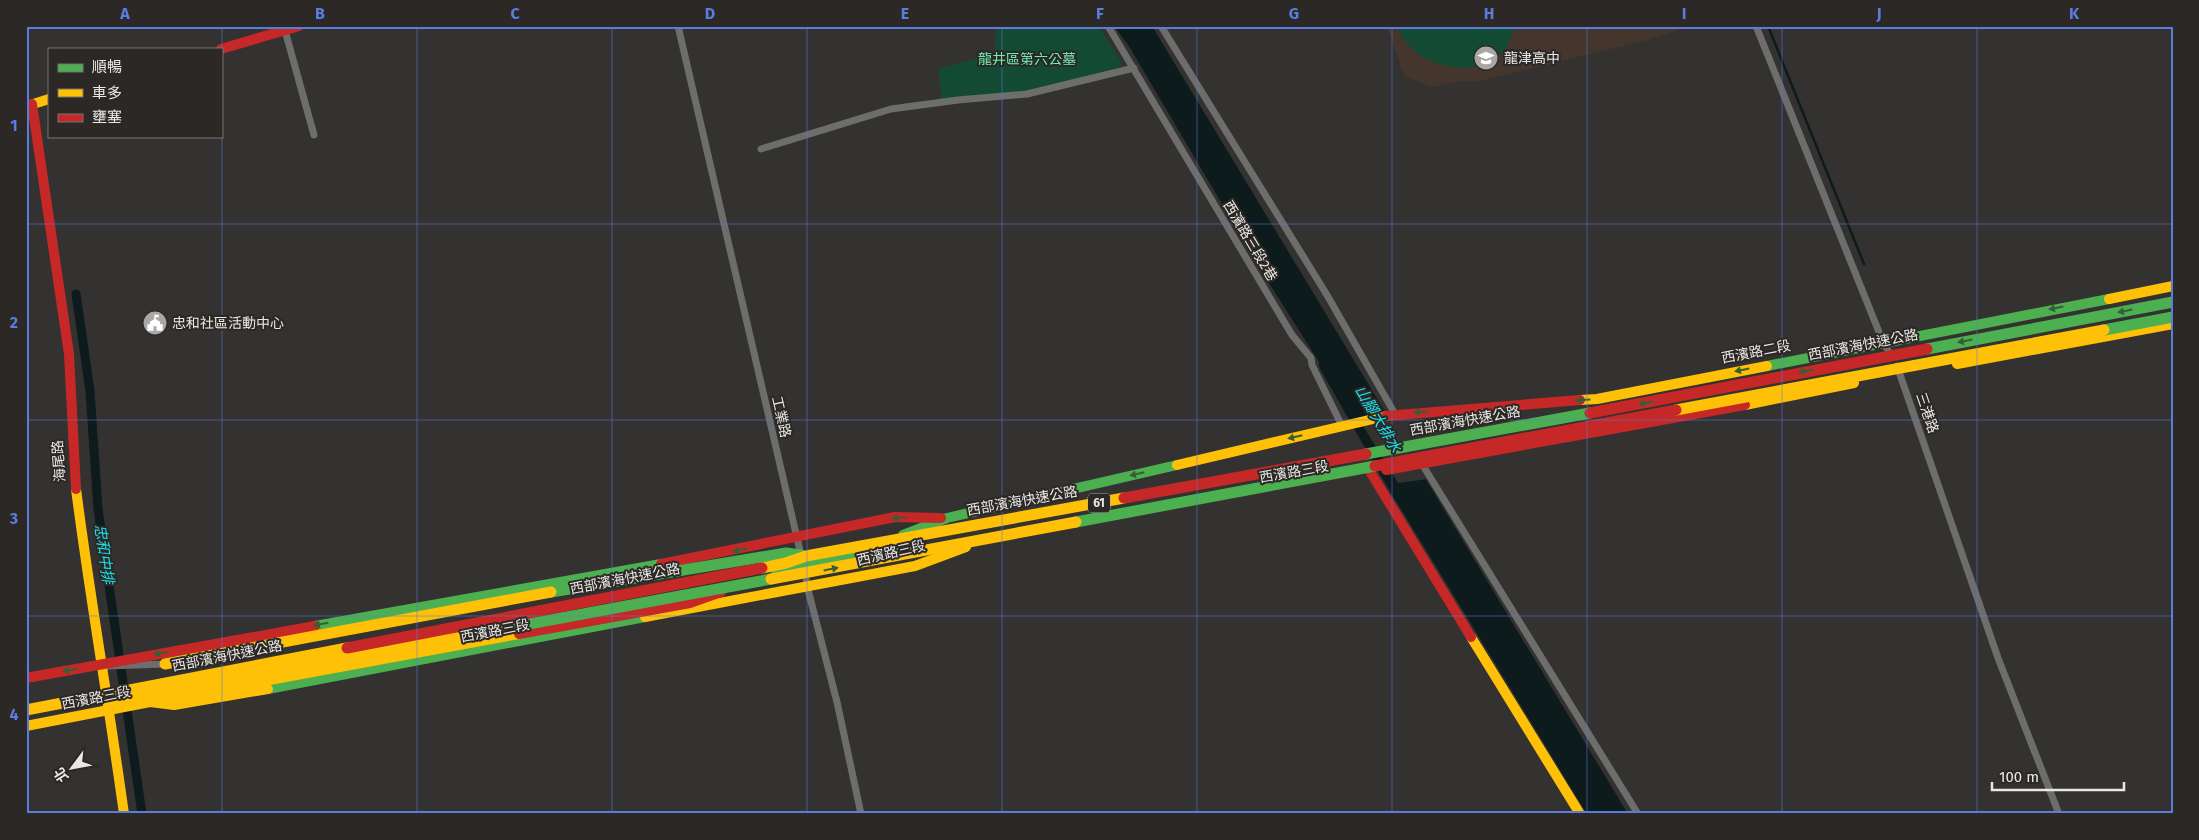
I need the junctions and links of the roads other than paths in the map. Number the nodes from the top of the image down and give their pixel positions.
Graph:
1 (299, 26) edge
2 (678, 26) edge
3 (1108, 26) edge
4 (1161, 26) edge
5 (1756, 26) edge
6 (284, 28) edge
7 (222, 49) edge
8 (1134, 68) junction
9 (48, 99) edge
10 (29, 105) edge
11 (314, 135) dead end
12 (761, 149) dead end
13 (2173, 286) edge
14 (2173, 302) edge
15 (2173, 317) edge
16 (2173, 324) edge
17 (1883, 342) junction
18 (1901, 373) junction
19 (1396, 414) junction
20 (1342, 426) junction
21 (1422, 464) junction
22 (1371, 473) junction
23 (948, 518) junction
24 (796, 539) junction
25 (965, 547) junction
26 (854, 553) junction
27 (805, 560) junction
28 (807, 586) junction
29 (732, 588) junction
30 (130, 662) junction
31 (100, 664) junction
32 (165, 664) joint
33 (226, 669) junction
34 (26, 678) edge
35 (108, 689) junction
36 (150, 702) junction
37 (26, 705) edge
38 (114, 709) junction
39 (26, 710) edge
40 (26, 718) edge
41 (26, 726) edge
42 (124, 814) edge
43 (861, 814) edge
44 (1580, 814) edge
45 (1638, 814) edge
46 (2059, 814) edge

1 - 6 main road
2 - 24 street, 工業路
3 - 8 street, 西濱路三段2巷
4 - 19 street
5 - 17 street, 三港路
6 - 7 main road
6 - 11 street
8 - 12 street
8 - 20 street, 西濱路三段2巷
9 - 10 main road
10 - 31 main road, 海尾路
13 -> 17 main road, 西濱路二段
14 -> 27 main road, 西部濱海快速公路 / 61, bridge
29 -> 15 main road, 西部濱海快速公路 / 61, bridge
16 - 18 main road
17 - 18 street, 三港路
17 -> 19 main road, 西濱路二段
18 - 21 main road
18 - 46 street, 三港路
19 - 20 main road, 西濱路二段
20 -> 23 main road, 西濱路三段
21 - 22 main road, 西濱路三段
21 - 45 street
22 - 25 main road, 西濱路三段
22 - 44 main road
23 -> 24 main road, 西濱路三段
23 - 26 main road, 西濱路三段
24 - 27 street, 工業路
24 -> 30 main road, 西濱路三段
25 - 26 main road, 西濱路三段
25 - 28 main road, 西濱路三段
26 - 27 main road, 西濱路三段
27 - 28 street, 工業路
27 - 32 main road, bridge
27 - 33 main road, 西濱路三段
27 - 39 main road, 西部濱海快速公路 / 61, bridge
28 - 36 main road, 西濱路三段
28 - 43 street, 工業路
29 - 36 main road, bridge
29 - 40 main road, 西部濱海快速公路 / 61, bridge
30 - 31 main road, 西濱路三段
30 - 32 street
31 -> 34 main road, 西濱路三段
31 - 35 main road, 海尾路
33 - 35 main road, 西濱路三段
33 - 36 street
35 - 37 main road, 西濱路三段
35 - 38 main road, 海尾路
36 - 38 main road, 西濱路三段
38 - 41 main road, 西濱路三段
38 - 42 main road, 海尾路

